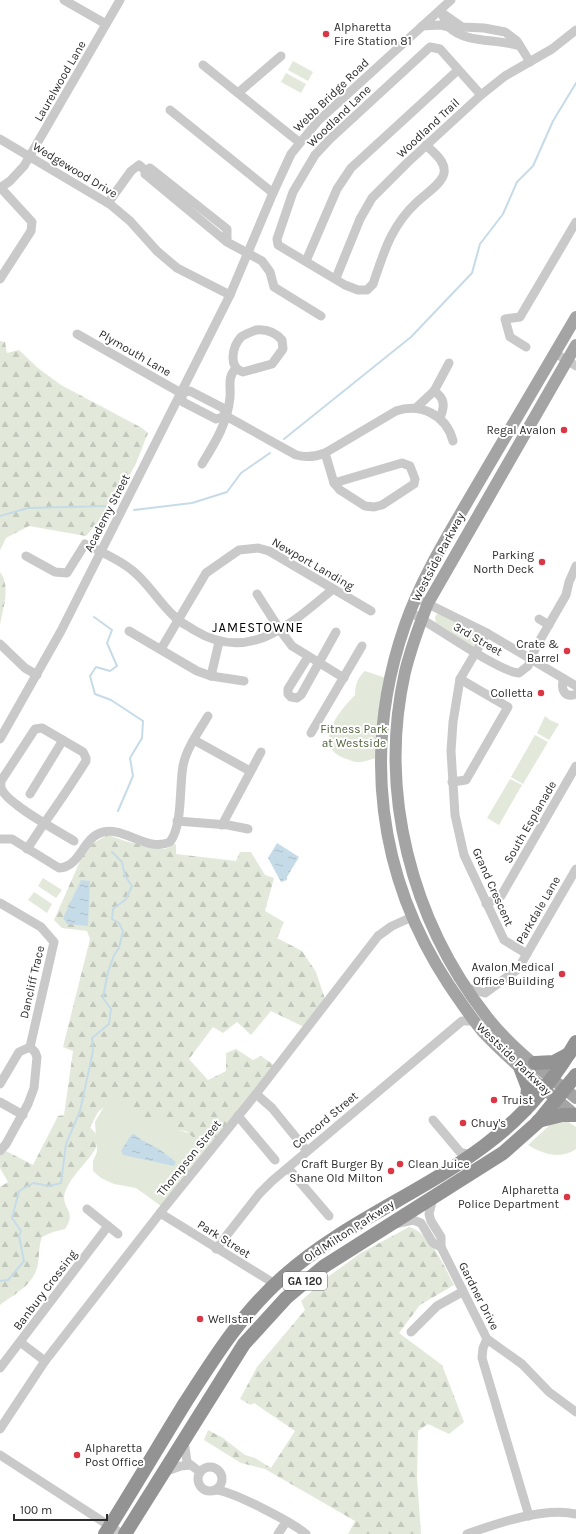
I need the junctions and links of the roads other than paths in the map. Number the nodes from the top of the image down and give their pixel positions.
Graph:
1 (64, 0) edge
2 (120, 0) edge
3 (451, 0) edge
4 (441, 12) junction
5 (106, 24) junction
6 (422, 26) junction
7 (448, 27) junction
8 (489, 29) junction
9 (576, 30) edge
10 (488, 39) junction
11 (520, 46) junction
12 (281, 56) dead end
13 (530, 62) junction
14 (203, 65) dead end
15 (458, 70) junction
16 (238, 93) junction
17 (481, 95) junction
18 (170, 110) dead end
19 (0, 139) edge
20 (299, 142) junction
21 (426, 145) junction
22 (30, 156) junction
23 (0, 187) edge
24 (273, 192) junction
25 (108, 203) junction
26 (576, 222) edge
27 (248, 253) junction
28 (306, 261) junction
29 (336, 278) junction
30 (0, 279) edge
31 (230, 295) junction
32 (321, 316) dead end
33 (576, 317) edge
34 (77, 334) dead end
35 (576, 345) edge
36 (526, 347) dead end
37 (555, 354) junction
38 (449, 363) dead end
39 (571, 363) edge
40 (236, 368) junction
41 (434, 391) junction
42 (181, 392) junction
43 (417, 407) junction
44 (226, 416) junction
45 (440, 418) junction
46 (453, 441) dead end
47 (324, 453) junction
48 (202, 464) dead end
49 (334, 483) junction
50 (101, 552) junction
51 (26, 556) dead end
52 (576, 566) edge
53 (333, 588) junction
54 (257, 594) dead end
55 (416, 598) junction
56 (428, 603) junction
57 (371, 611) dead end
58 (410, 612) junction
59 (422, 618) junction
60 (539, 619) dead end
61 (178, 620) junction
62 (549, 625) junction
63 (280, 630) junction
64 (129, 631) dead end
65 (336, 632) dead end
66 (487, 633) junction
67 (219, 642) junction
68 (0, 644) edge
69 (362, 646) dead end
70 (160, 649) junction
71 (476, 652) junction
72 (308, 657) junction
73 (531, 659) junction
74 (319, 663) junction
75 (38, 675) junction
76 (211, 676) junction
77 (344, 678) junction
78 (460, 679) junction
79 (564, 679) junction
80 (244, 681) dead end
81 (575, 683) edge
82 (576, 694) edge
83 (208, 716) dead end
84 (310, 733) dead end
85 (0, 739) edge
86 (63, 740) junction
87 (194, 740) junction
88 (261, 752) dead end
89 (576, 766) edge
90 (250, 771) junction
91 (452, 782) junction
92 (30, 794) dead end
93 (177, 821) junction
94 (45, 823) junction
95 (222, 825) junction
96 (248, 829) dead end
97 (0, 839) edge
98 (74, 841) dead end
99 (28, 849) junction
100 (576, 869) edge
101 (486, 904) junction
102 (1, 906) edge
103 (412, 917) junction
104 (527, 954) junction
105 (453, 966) junction
106 (466, 988) junction
107 (485, 993) junction
108 (465, 1008) junction
109 (486, 1016) junction
110 (462, 1021) junction
111 (474, 1021) junction
112 (30, 1047) junction
113 (573, 1048) edge
114 (535, 1064) junction
115 (520, 1067) junction
116 (576, 1075) edge
117 (0, 1084) edge
118 (549, 1084) junction
119 (256, 1094) junction
120 (566, 1096) edge
121 (0, 1102) edge
122 (526, 1109) junction
123 (23, 1115) junction
124 (238, 1116) junction
125 (576, 1116) edge
126 (433, 1120) dead end
127 (538, 1122) junction
128 (0, 1151) edge
129 (307, 1151) junction
130 (462, 1157) junction
131 (275, 1160) dead end
132 (288, 1168) junction
133 (433, 1198) junction
134 (87, 1210) dead end
135 (160, 1213) junction
136 (329, 1216) dead end
137 (388, 1225) junction
138 (108, 1226) junction
139 (118, 1234) dead end
140 (441, 1247) junction
141 (216, 1249) junction
142 (275, 1284) junction
143 (462, 1292) junction
144 (411, 1332) dead end
145 (487, 1339) junction
146 (20, 1342) junction
147 (45, 1361) junction
148 (0, 1368) edge
149 (576, 1412) edge
150 (0, 1428) edge
151 (184, 1438) junction
152 (0, 1456) edge
153 (190, 1465) junction
154 (164, 1472) junction
155 (200, 1472) junction
156 (222, 1481) junction
157 (215, 1490) junction
158 (238, 1497) junction
159 (576, 1514) edge
160 (529, 1516) junction
161 (286, 1522) junction
162 (107, 1530) edge
163 (123, 1534) edge
164 (278, 1534) edge
165 (306, 1534) edge
166 (468, 1534) edge

1 - 5 street
2 - 5 street, Laurelwood Lane
3 - 4 street, Webb Bridge Road
4 - 6 street, Webb Bridge Road
4 - 7 street
4 - 8 street
5 - 22 street, Laurelwood Lane
6 - 7 street
6 - 20 street, Webb Bridge Road
7 - 10 street
8 - 10 street
8 - 11 street
9 - 13 street, Woodland Trail
10 - 11 street
11 - 13 street
12 - 16 street
13 - 17 street, Woodland Trail
14 - 16 street
15 - 17 street, Woodland Lane
15 - 28 street
15 - 28 street, Woodland Lane
16 - 20 street
17 - 21 street, Woodland Trail
18 - 24 street
19 - 22 street, Wedgewood Drive
20 - 24 street, Webb Bridge Road
21 - 29 street, Woodland Trail
21 - 29 street, Woodland Lane
22 - 23 street, Laurelwood Lane
22 - 25 street, Wedgewood Drive
23 - 30 street
24 - 27 street, Webb Bridge Road
25 - 27 street
25 - 31 street, Wedgewood Drive
26 - 36 street
27 - 31 street, Webb Bridge Road
27 - 32 street
28 - 29 street, Woodland Lane
31 - 42 street, Academy Street
33 - 37 main road, Westside Parkway
34 - 42 street, Plymouth Lane
35 - 39 main road, Westside Parkway
37 - 39 street
37 - 55 main road, Westside Parkway
38 - 41 street
39 - 56 main road, Westside Parkway
40 - 40 street
40 - 44 street
41 - 43 street
41 - 45 street
42 - 44 street
42 - 50 street, Academy Street
43 - 45 street
43 - 47 street
44 - 47 street
44 - 48 street
45 - 46 street
47 - 49 street
49 - 49 street
50 - 51 street
50 - 61 street
50 - 75 street, Academy Street
52 - 62 street
53 - 57 street, Newport Landing
53 - 61 street, Newport Landing
53 - 63 street
54 - 63 street
55 - 56 street, 3rd Street
55 - 58 main road, Westside Parkway
56 - 59 main road, Westside Parkway
56 - 66 street, 3rd Street
58 - 59 street, 3rd Street
58 - 103 main road, Westside Parkway
59 - 71 street, 3rd Street
59 - 105 main road, Westside Parkway
60 - 62 street
61 - 67 street
61 - 70 street, Newport Landing
62 - 73 street
63 - 67 street
63 - 72 street
64 - 70 street
65 - 74 street
66 - 71 street, Grand Crescent
66 - 73 street, 3rd Street
67 - 76 street
68 - 75 street
69 - 77 street
70 - 76 street
71 - 73 street, 3rd Street
71 - 78 street, Grand Crescent
72 - 74 street
72 - 74 street
73 - 79 street, 3rd Street
74 - 77 street
75 - 85 street, Academy Street
76 - 80 street
77 - 84 street
78 - 91 street, Grand Crescent
78 - 91 street
79 - 81 street, 3rd Street
79 - 82 street
83 - 87 street
86 - 92 street
86 - 94 street
86 - 94 street
87 - 90 street
87 - 93 street
88 - 90 street
89 - 101 street, South Esplanade
90 - 95 street
91 - 101 street, Grand Crescent
93 - 95 street
93 - 99 street
94 - 98 street
94 - 99 street
95 - 96 street
97 - 99 street
100 - 104 street, Parkdale Lane
101 - 104 street, Grand Crescent
102 - 112 street, Dancliff Trace
103 - 105 main road
103 - 108 main road, Westside Parkway
103 - 119 street, Thompson Street
104 - 107 street, Parkdale Lane
105 - 106 main road, Westside Parkway
106 - 107 street
106 - 109 main road, Westside Parkway
107 - 109 street
108 - 110 street
108 - 111 main road, Westside Parkway
109 - 114 main road, Westside Parkway
110 - 111 street
110 - 129 street, Concord Street
111 - 115 main road, Westside Parkway
112 - 117 street
112 - 123 street
113 - 114 highway
113 - 118 highway, Old Milton Parkway / GA 120
114 - 118 main road, Westside Parkway
115 - 118 main road, Westside Parkway
115 - 122 highway
116 - 120 highway, Old Milton Parkway / GA 120
118 - 120 main road, Westside Parkway
118 - 122 highway, Old Milton Parkway / GA 120
119 - 124 street, Thompson Street
119 - 129 street
120 - 125 main road, Westside Parkway
120 - 127 highway, Old Milton Parkway / GA 120
121 - 123 street
122 - 130 highway, Old Milton Parkway / GA 120
123 - 128 street
124 - 131 street
124 - 135 street, Thompson Street
125 - 127 highway
126 - 130 street
127 - 133 highway, Old Milton Parkway / GA 120
129 - 132 street, Concord Street
130 - 142 highway, Old Milton Parkway / GA 120
132 - 136 street
132 - 141 street, Concord Street
133 - 137 highway, Old Milton Parkway / GA 120
133 - 140 street, Gardner Drive
134 - 138 street
135 - 141 street, Park Street
135 - 147 street, Thompson Street
137 - 140 street, Gardner Drive
137 - 151 highway, Old Milton Parkway / GA 120
138 - 139 street
138 - 146 street, Banbury Crossing
140 - 143 street, Gardner Drive
141 - 142 street, Park Street
142 - 162 highway, Old Milton Parkway / GA 120
143 - 144 street
143 - 145 street, Gardner Drive
145 - 149 street, Gardner Drive
145 - 160 street
146 - 147 street
146 - 148 street, Banbury Crossing
147 - 150 street, Thompson Street
151 - 153 street
151 - 154 highway, Old Milton Parkway / GA 120
152 - 162 street
153 - 154 street
153 - 155 street
154 - 163 highway, Old Milton Parkway / GA 120
155 - 156 street
155 - 157 street
156 - 157 street
156 - 158 street
157 - 158 street
158 - 161 street
159 - 160 street
160 - 166 street
161 - 164 street
161 - 165 street
162 - 163 street

